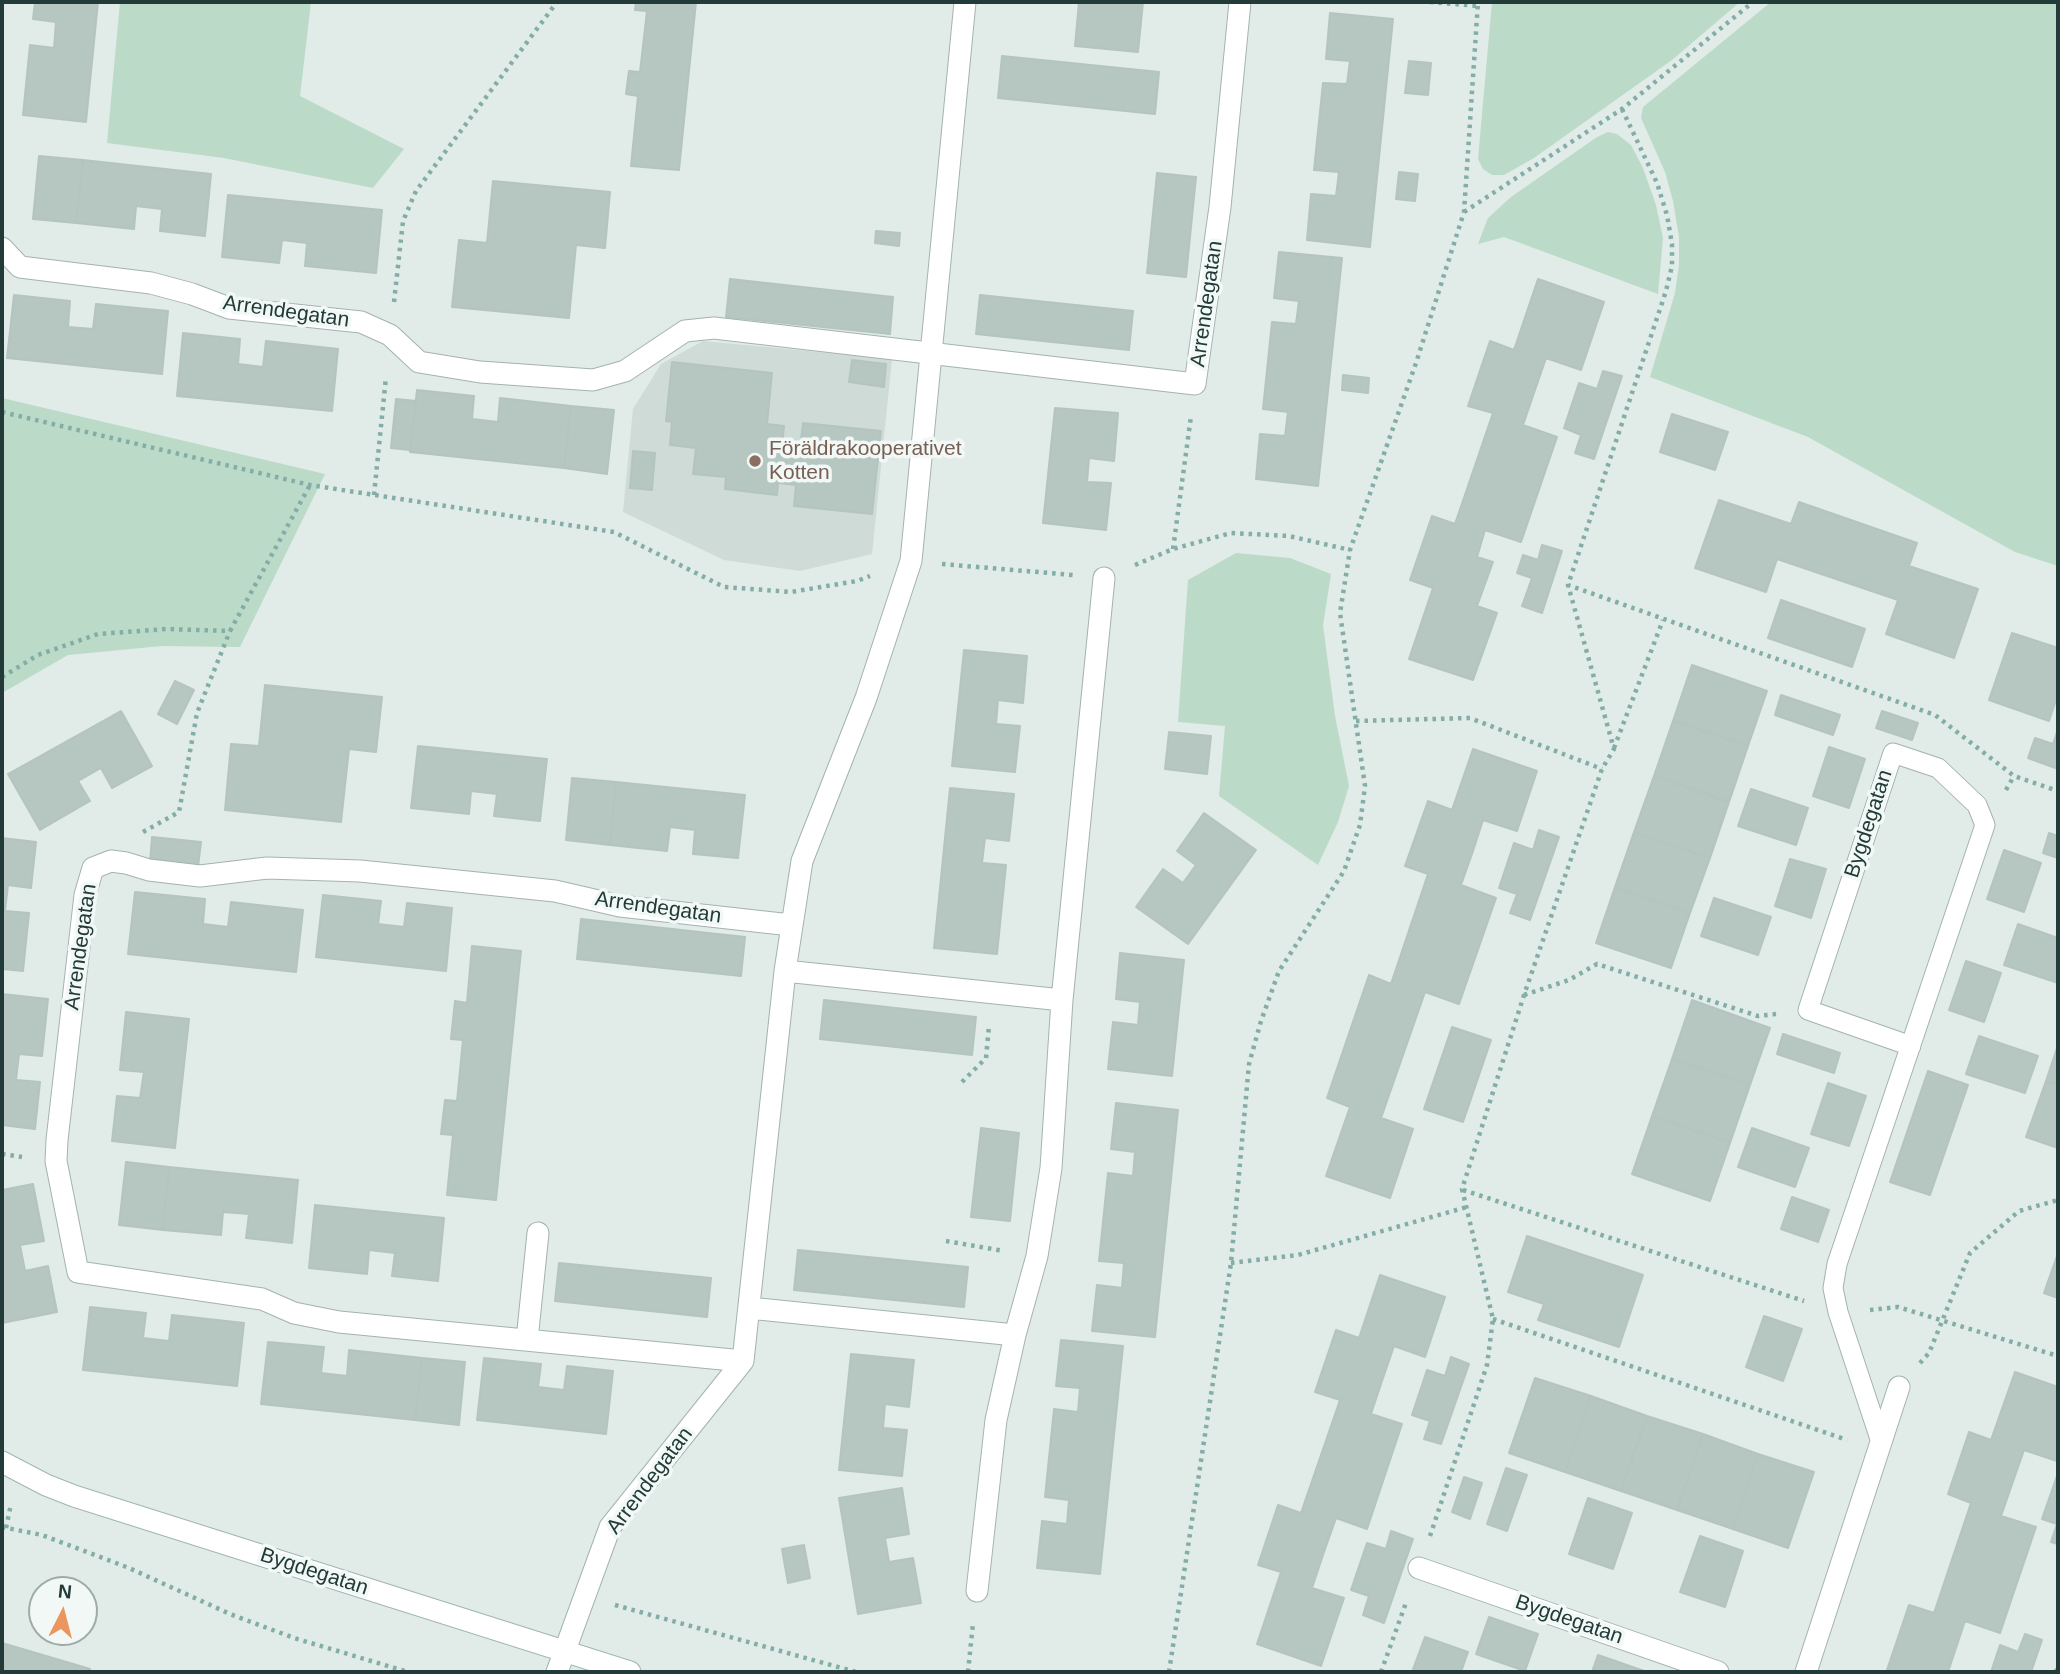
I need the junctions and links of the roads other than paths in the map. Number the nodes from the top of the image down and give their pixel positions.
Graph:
1 (965, 2) edge
2 (1240, 2) edge
3 (2, 248) edge
4 (931, 351) junction
5 (1104, 578) road end
6 (791, 925) junction
7 (785, 971) junction
8 (1062, 1000) junction
9 (1911, 1046) junction
10 (538, 1233) dead end
11 (749, 1308) junction
12 (1015, 1335) junction
13 (527, 1340) junction
14 (743, 1361) junction
15 (1899, 1387) road end
16 (1879, 1446) junction
17 (2, 1462) edge
18 (1419, 1568) road end
19 (977, 1591) road end
20 (561, 1662) edge
21 (630, 1672) edge
22 (1718, 1672) edge
23 (1806, 1672) edge

1 - 4 street
2 - 4 street, Arrendegatan
3 - 4 street, Arrendegatan
4 - 6 street
5 - 8 street
6 - 7 street
6 - 13 street, Arrendegatan
7 - 8 street
7 - 11 street
8 - 12 street
9 - 9 lane, Bygdegatan
9 - 16 lane, Bygdegatan
10 - 13 street
11 - 12 street
11 - 14 street
12 - 19 street
13 - 14 street, Arrendegatan
14 - 20 street, Arrendegatan
15 - 16 street
16 - 23 street
17 - 20 street, Bygdegatan
18 - 22 street, Bygdegatan
20 - 21 street, Bygdegatan

